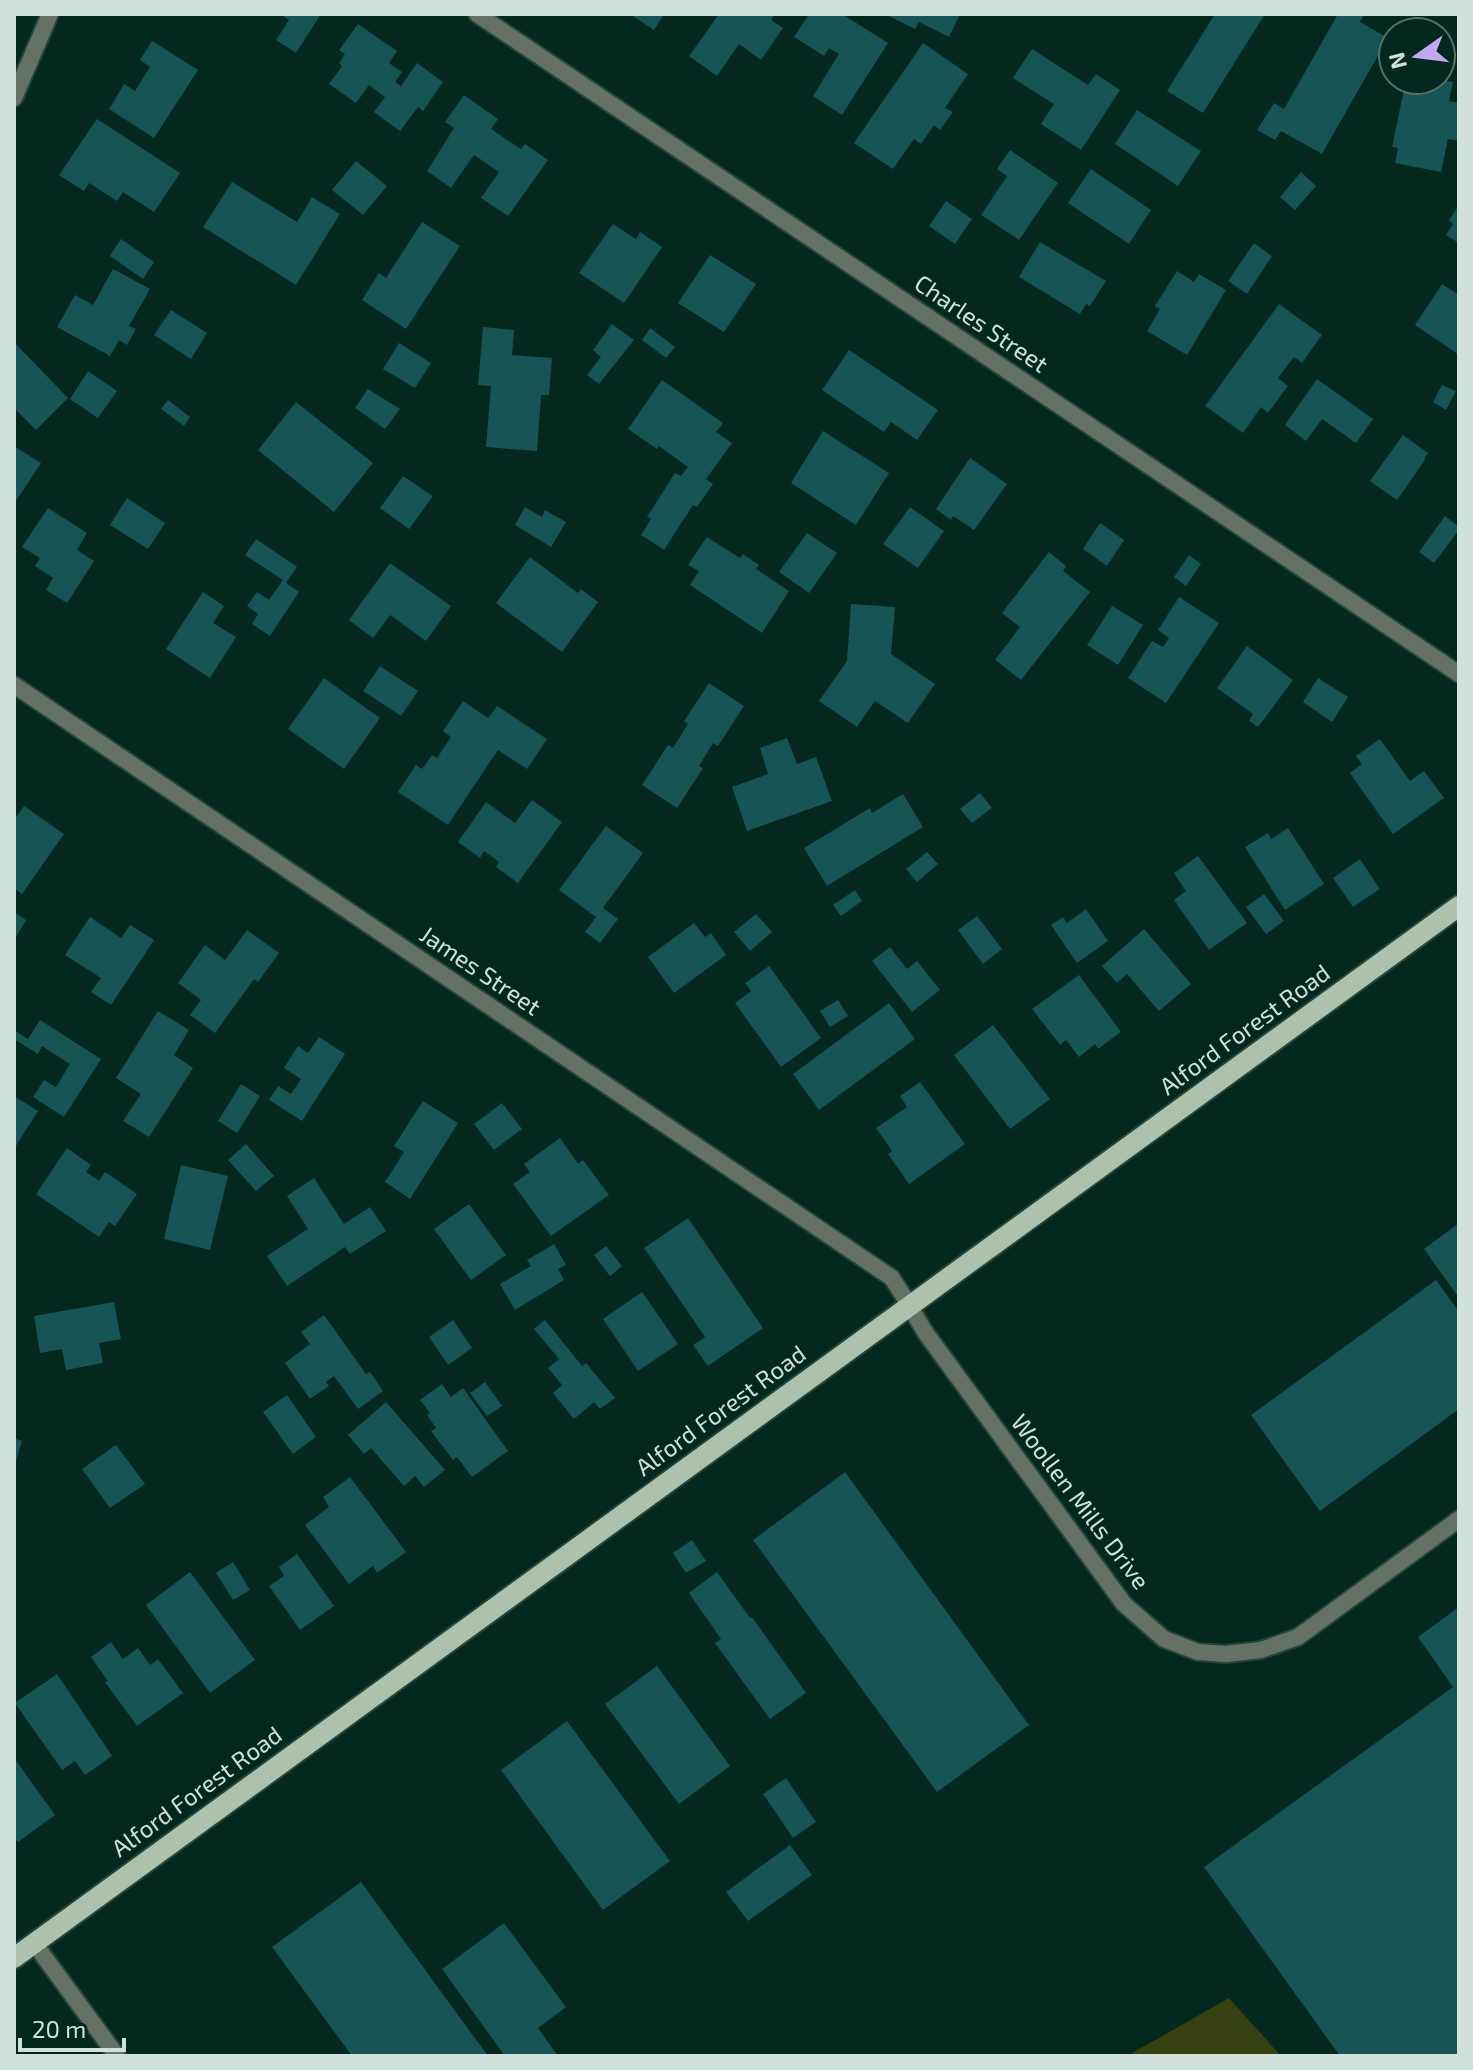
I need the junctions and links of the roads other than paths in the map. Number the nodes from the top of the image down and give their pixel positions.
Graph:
1 (50, 14) edge
2 (477, 14) edge
3 (14, 98) edge
4 (1459, 674) edge
5 (14, 685) edge
6 (1459, 906) edge
7 (909, 1305) junction
8 (1459, 1519) edge
9 (34, 1943) junction
10 (14, 1958) edge
11 (117, 2056) edge

1 - 3 street
2 - 4 street, Charles Street
5 - 7 street, James Street
6 - 7 main road, Alford Forest Road
7 - 8 street, Woollen Mills Drive
7 - 9 main road, Alford Forest Road
9 - 10 main road, Alford Forest Road
9 - 11 street

